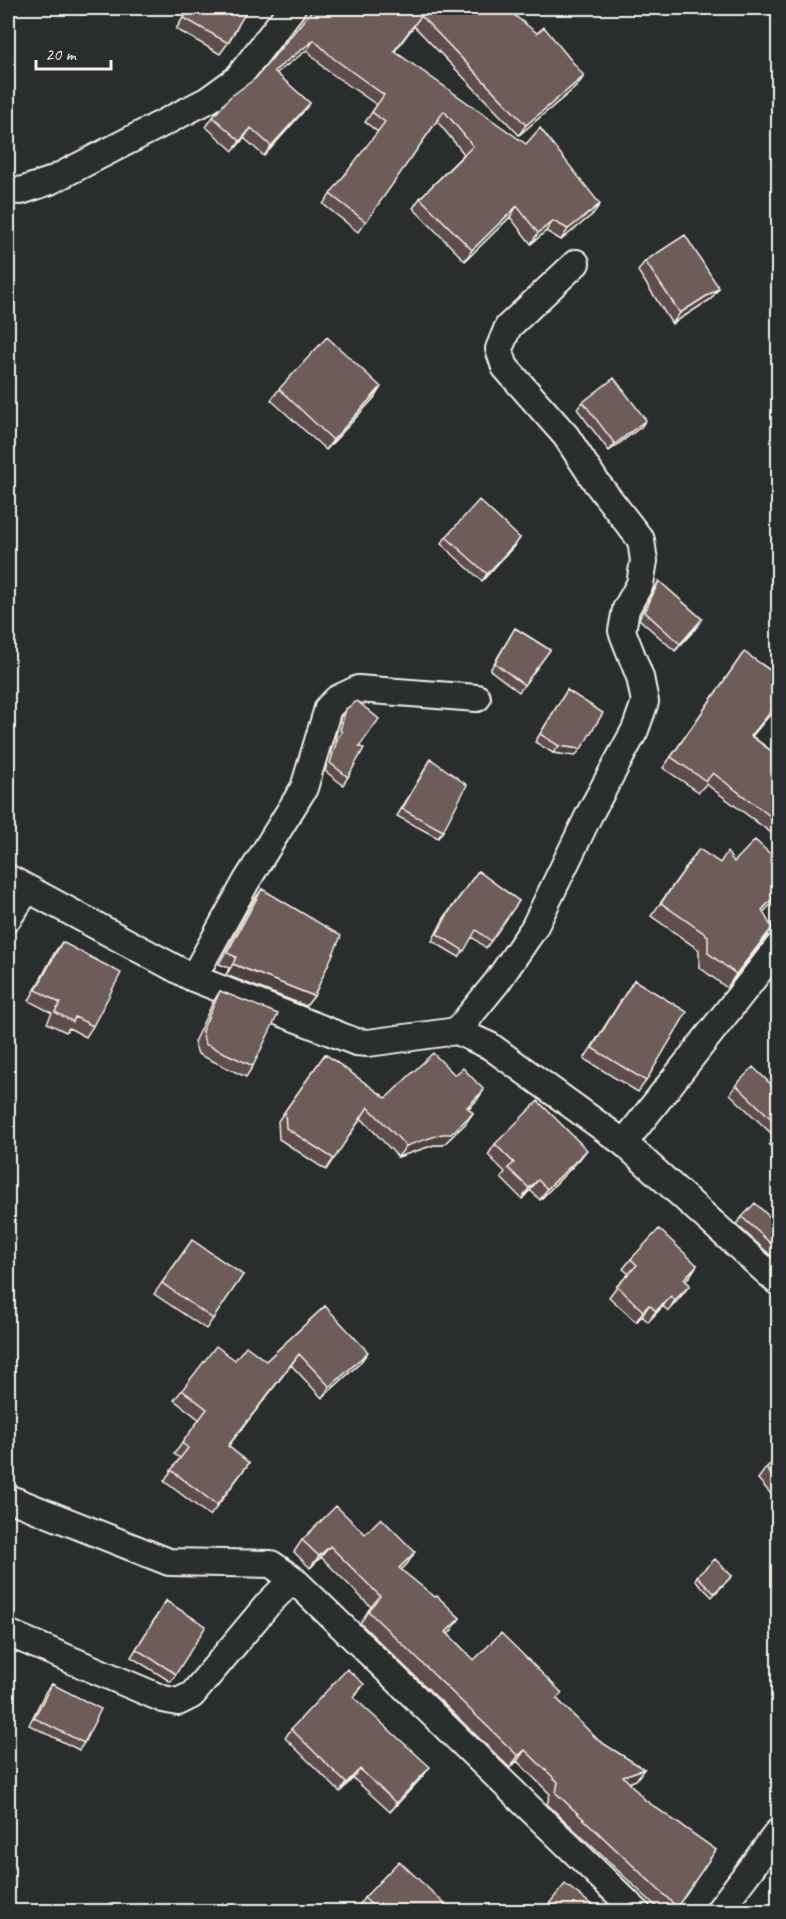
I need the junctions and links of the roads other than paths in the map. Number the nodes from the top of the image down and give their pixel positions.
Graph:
1 (292, 8) edge
2 (8, 190) edge
3 (576, 263) dead end
4 (477, 698) dead end
5 (17, 884) edge
6 (8, 918) edge
7 (778, 947) edge
8 (193, 978) junction
9 (457, 1031) junction
10 (624, 1143) junction
11 (778, 1282) edge
12 (8, 1498) edge
13 (293, 1579) junction
14 (8, 1633) edge
15 (774, 1849) edge
16 (637, 1911) edge
17 (718, 1911) edge

1 - 2 street
3 - 9 street
4 - 8 street
5 - 6 street
5 - 8 street
7 - 10 street
8 - 9 street
9 - 10 street
10 - 11 street
12 - 13 street
13 - 14 street
13 - 16 street
15 - 17 street

